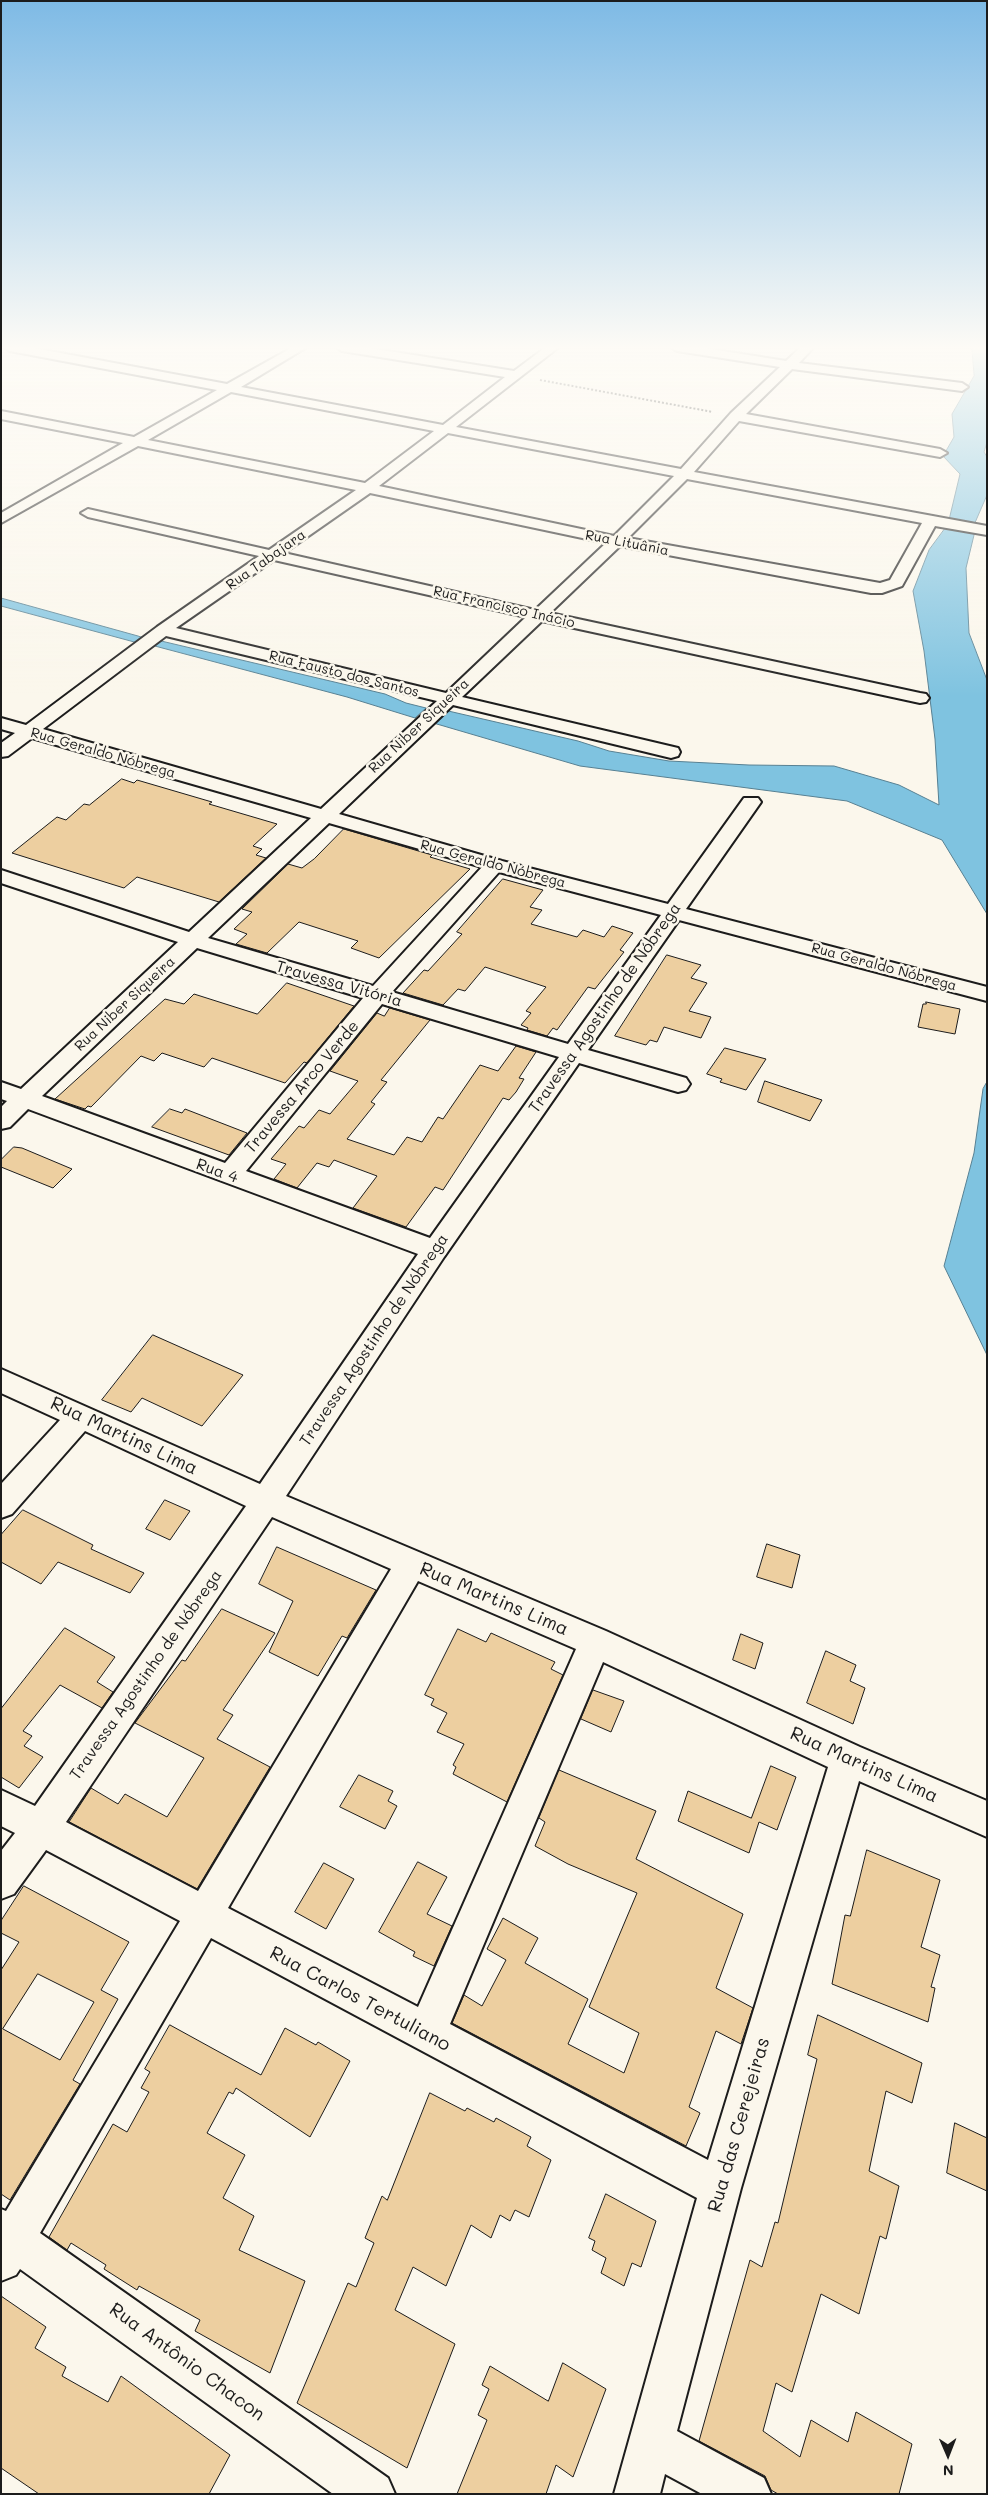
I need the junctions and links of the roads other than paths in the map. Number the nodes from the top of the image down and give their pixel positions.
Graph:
1 (98, 463) edge
2 (244, 463) edge
3 (401, 463) edge
4 (632, 463) edge
5 (694, 463) edge
6 (685, 473) junction
7 (368, 488) junction
8 (88, 514) dead end
9 (1, 519) edge
10 (931, 520) junction
11 (987, 531) edge
12 (617, 541) junction
13 (273, 556) junction
14 (537, 615) junction
15 (163, 630) junction
16 (920, 698) dead end
17 (447, 699) junction
18 (1, 724) edge
19 (30, 732) junction
20 (1, 752) edge
21 (672, 752) dead end
22 (751, 802) dead end
23 (323, 817) junction
24 (495, 865) junction
25 (1, 876) edge
26 (673, 912) junction
27 (192, 940) junction
28 (987, 994) edge
29 (377, 995) junction
30 (574, 1052) junction
31 (678, 1084) dead end
32 (1, 1090) edge
33 (24, 1099) junction
34 (1, 1121) edge
35 (229, 1176) junction
36 (434, 1250) junction
37 (1, 1380) edge
38 (80, 1416) junction
39 (266, 1501) junction
40 (1, 1505) edge
41 (411, 1563) junction
42 (594, 1642) junction
43 (848, 1759) junction
44 (1, 1807) edge
45 (987, 1819) edge
46 (40, 1829) junction
47 (1, 1881) edge
48 (204, 1916) junction
49 (426, 2034) junction
50 (720, 2188) junction
51 (6, 2243) edge
52 (652, 2442) junction
53 (372, 2494) edge
54 (637, 2494) edge
55 (748, 2494) edge

1 - 9 street
2 - 7 street, Rua Lituânia
3 - 7 street, Rua Tabajara
4 - 6 street
5 - 6 street, Rua Niber Siqueira
6 - 10 street
6 - 12 street, Rua Niber Siqueira
7 - 12 street, Rua Lituânia
7 - 13 street, Rua Tabajara
8 - 13 street, Rua Francisco Inácio
10 - 11 street
10 - 12 street, Rua Lituânia
12 - 14 street, Rua Niber Siqueira
13 - 14 street, Rua Francisco Inácio
13 - 15 street, Rua Tabajara
14 - 16 street, Rua Francisco Inácio
14 - 17 street, Rua Niber Siqueira
15 - 17 street, Rua Fausto dos Santos
15 - 19 street, Rua Tabajara
17 - 21 street, Rua Fausto dos Santos
17 - 23 street, Rua Niber Siqueira
18 - 19 street, Rua Geraldo Nóbrega
19 - 20 street, Rua Tabajara
19 - 23 street, Rua Geraldo Nóbrega
22 - 26 street, Travessa Agostinho de Nóbrega
23 - 24 street, Rua Geraldo Nóbrega
23 - 27 street, Rua Niber Siqueira
24 - 26 street, Rua Geraldo Nóbrega
24 - 29 street, Travessa Arco Verde
25 - 27 street, Travessa Vitória
26 - 28 street, Rua Geraldo Nóbrega
26 - 30 street, Travessa Agostinho de Nóbrega
27 - 29 street, Travessa Vitória
27 - 33 street, Rua Niber Siqueira
29 - 30 street, Travessa Vitória
29 - 35 street, Travessa Arco Verde
30 - 31 street, Travessa Vitória
30 - 36 street, Travessa Agostinho de Nóbrega
32 - 33 street, Rua 4
33 - 34 street, Rua Niber Siqueira
33 - 35 street, Rua 4
35 - 36 street, Rua 4
36 - 39 street, Travessa Agostinho de Nóbrega
37 - 38 street, Rua Martins Lima
38 - 39 street, Rua Martins Lima
38 - 40 street
39 - 41 street, Rua Martins Lima
39 - 46 street, Travessa Agostinho de Nóbrega
41 - 42 street, Rua Martins Lima
41 - 48 street
42 - 43 street, Rua Martins Lima
42 - 49 street
43 - 45 street, Rua Martins Lima
43 - 50 street, Rua das Cerejeiras
44 - 46 street, Rua Carlos Tertuliano
46 - 47 street, Travessa Agostinho de Nóbrega
46 - 48 street, Rua Carlos Tertuliano
48 - 49 street, Rua Carlos Tertuliano
48 - 51 street
49 - 50 street, Rua Carlos Tertuliano
50 - 52 street, Rua das Cerejeiras
51 - 53 street, Rua Antônio Chacon
52 - 54 street, Rua das Cerejeiras
52 - 55 street

